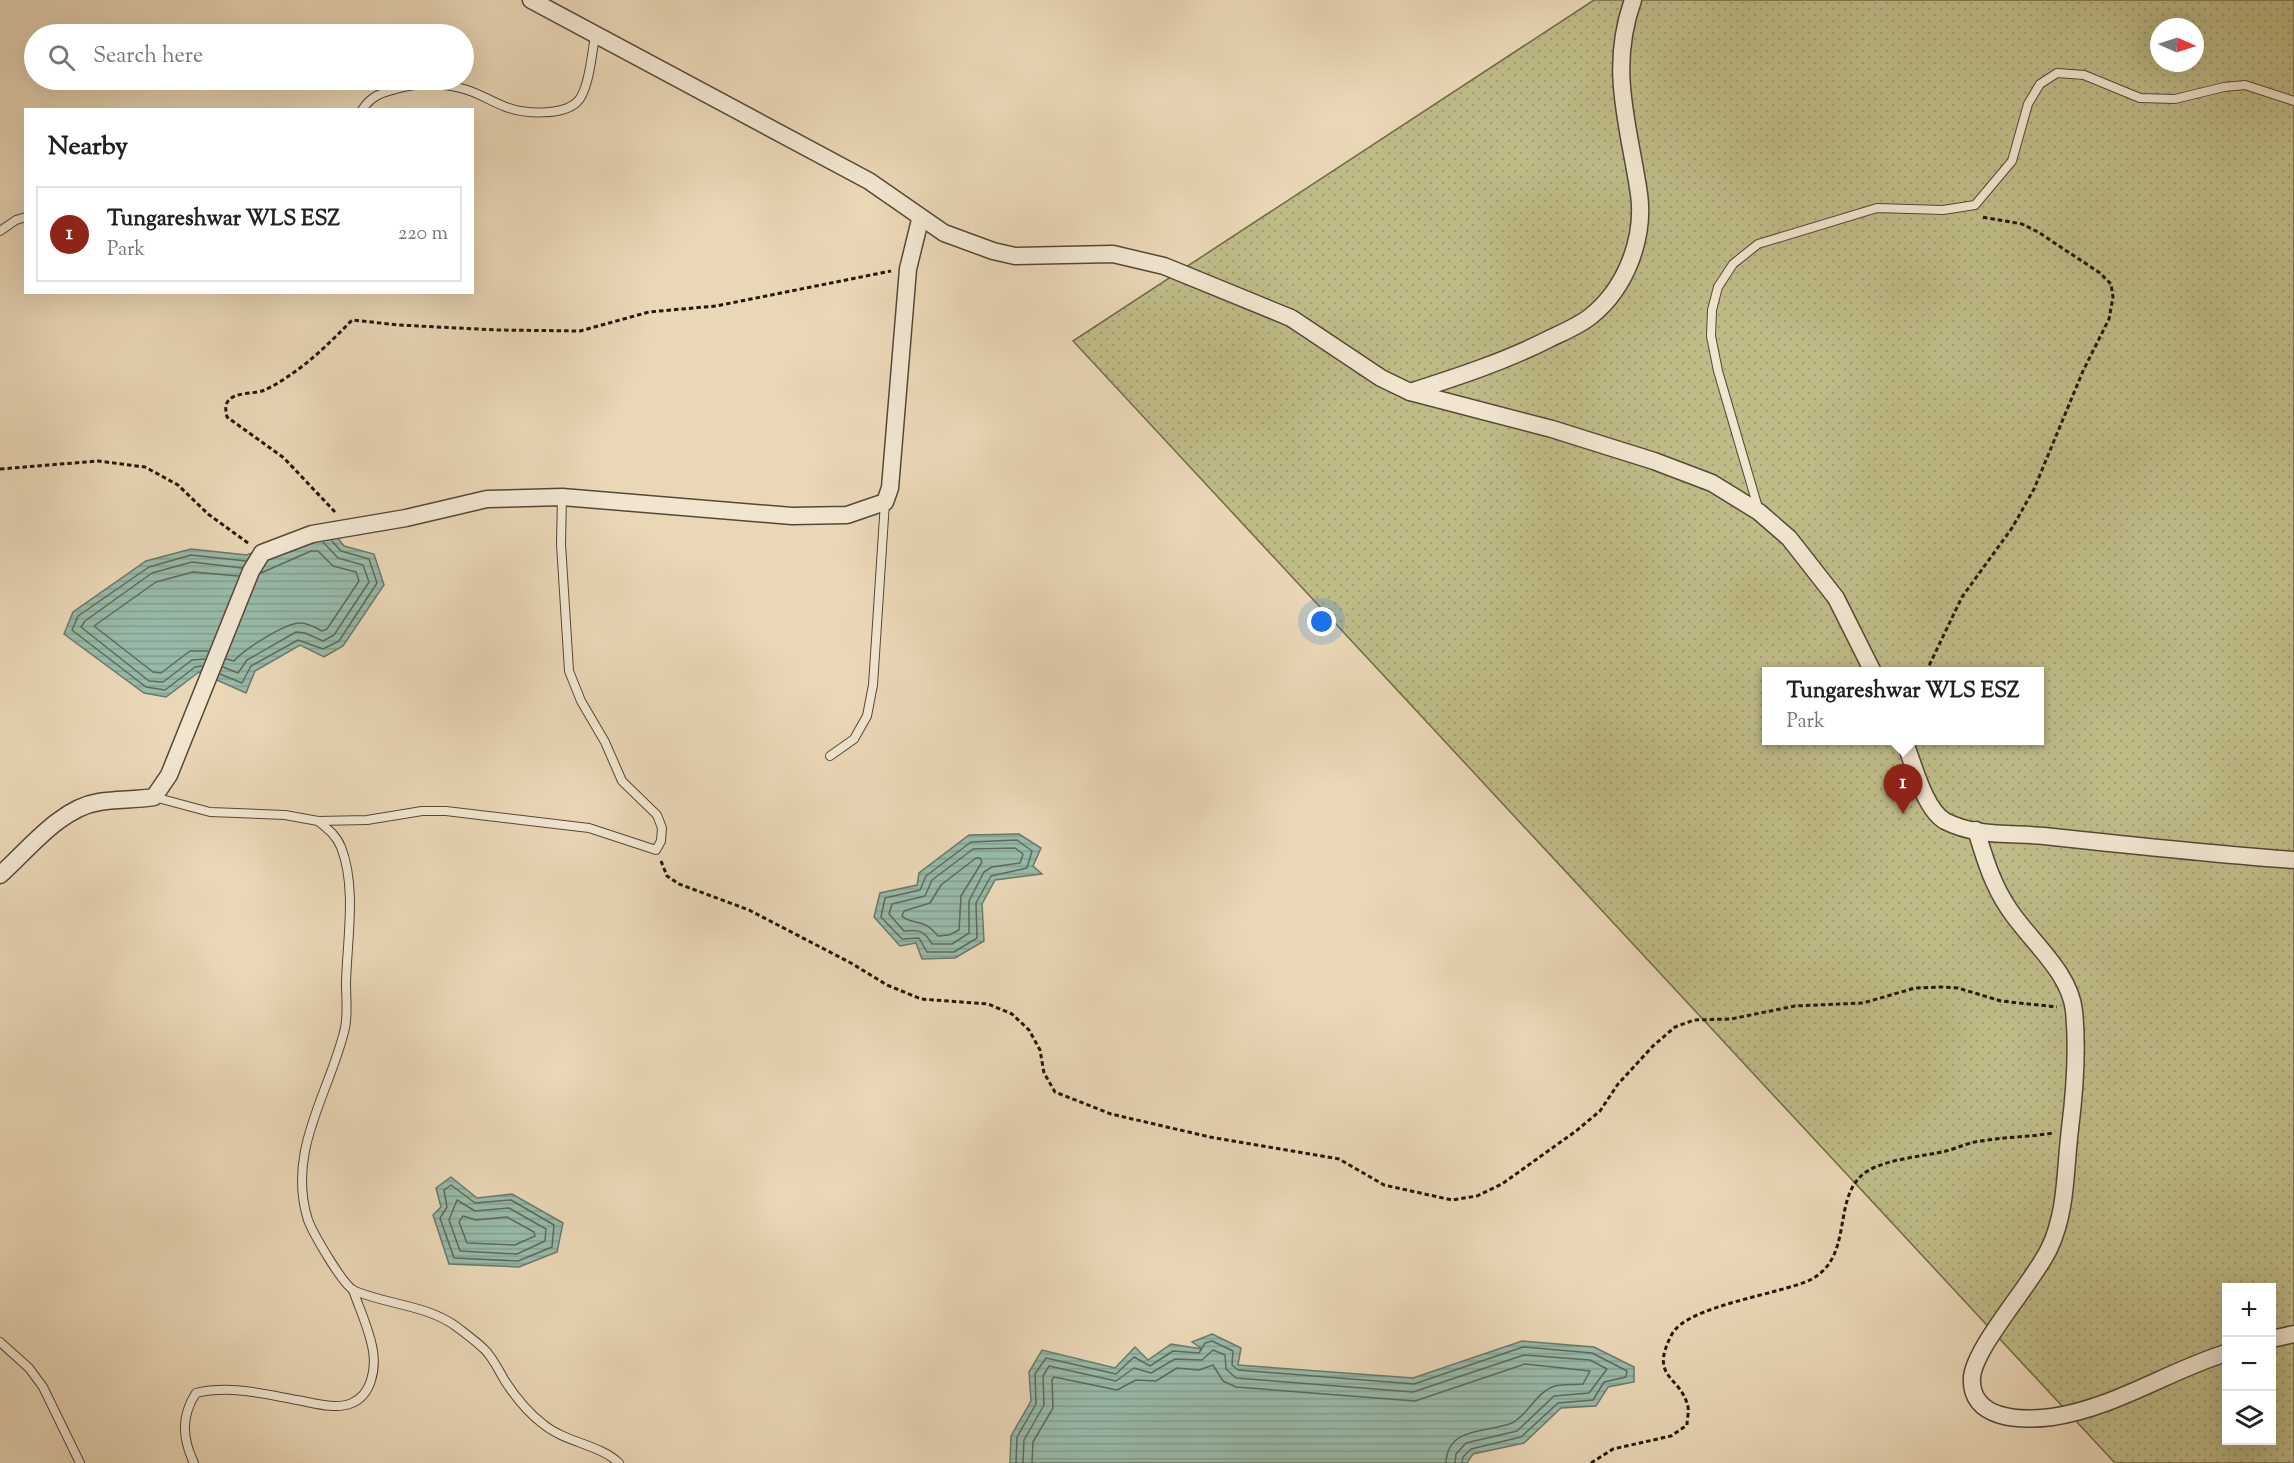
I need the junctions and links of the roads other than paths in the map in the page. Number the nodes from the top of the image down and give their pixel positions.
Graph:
1 (531, 0) edge
2 (1633, 0) edge
3 (595, 36) junction
4 (392, 90) edge
5 (467, 90) edge
6 (2294, 101) edge
7 (364, 108) edge
8 (24, 218) edge
9 (920, 220) junction
10 (0, 231) edge
11 (1410, 392) junction
12 (562, 497) junction
13 (885, 502) junction
14 (1759, 512) junction
15 (1870, 667) edge
16 (1906, 745) edge
17 (830, 756) dead end
18 (154, 797) junction
19 (318, 821) junction
20 (1976, 830) junction
21 (2294, 860) edge
22 (0, 876) edge
23 (353, 1290) junction
24 (2294, 1334) edge
25 (2276, 1338) edge
26 (0, 1342) edge
27 (2222, 1355) edge
28 (81, 1463) edge
29 (194, 1463) edge
30 (619, 1463) edge

1 - 3 street
2 - 11 street
3 - 5 lane
3 - 9 street
4 - 7 lane
6 - 14 lane
8 - 10 lane
9 - 11 street
9 - 13 street
11 - 14 street
12 - 13 street
12 - 18 street
12 - 19 lane
13 - 17 lane
14 - 15 street
16 - 20 street
18 - 19 lane
18 - 22 street
19 - 23 lane
20 - 21 street
20 - 27 street
23 - 29 lane
23 - 30 lane
24 - 25 street
26 - 28 lane

